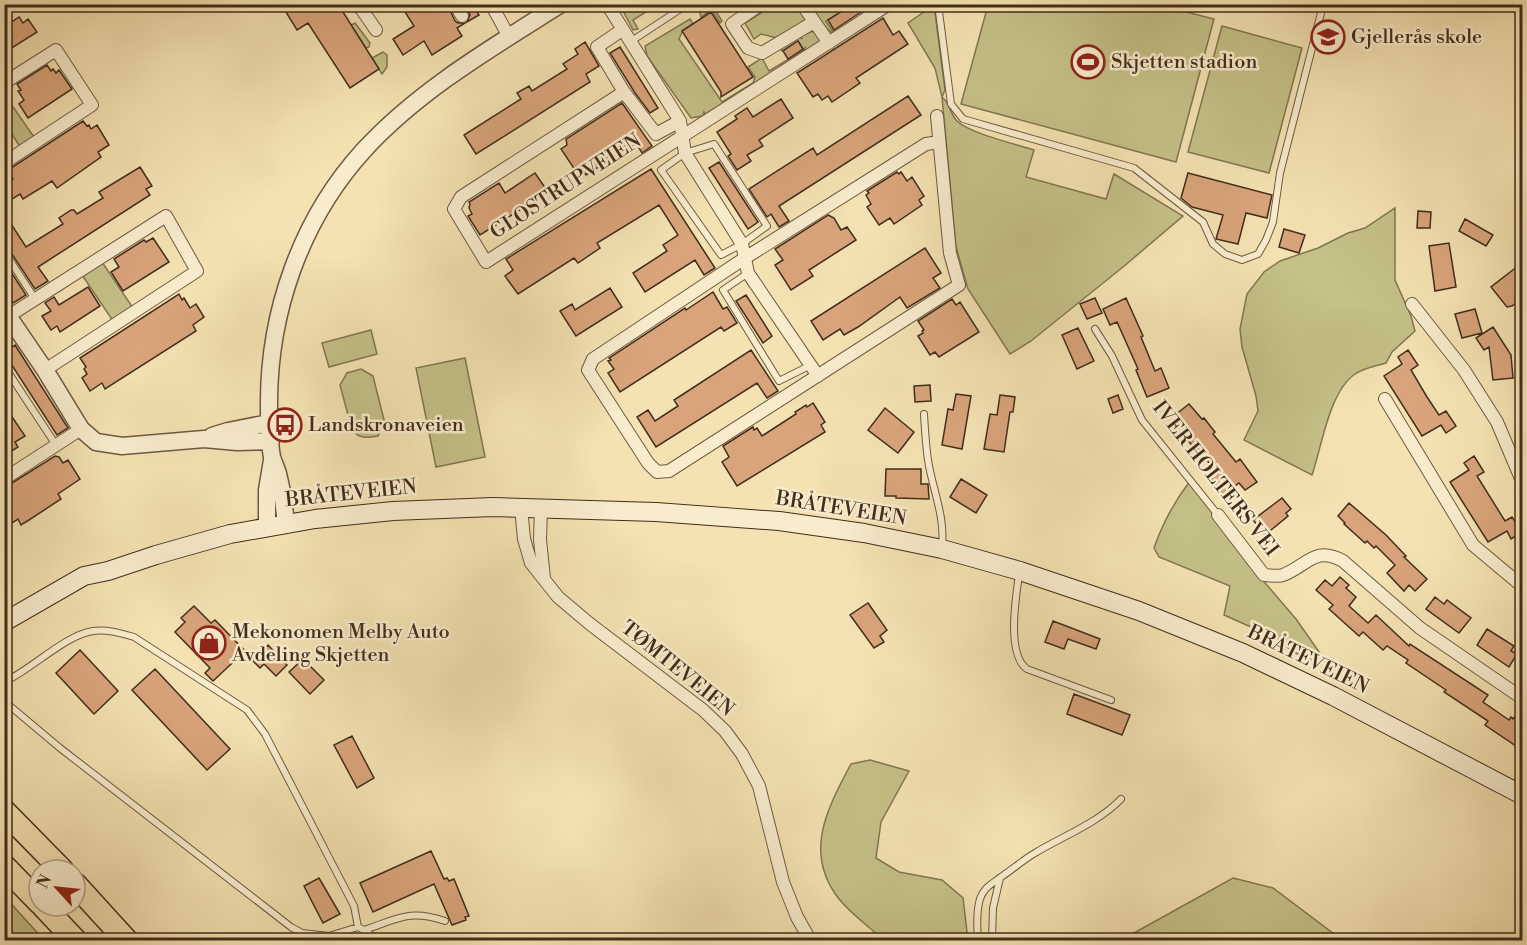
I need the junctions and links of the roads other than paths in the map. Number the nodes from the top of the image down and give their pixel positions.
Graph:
1 (358, 4) edge
2 (455, 4) edge
3 (491, 4) edge
4 (561, 4) edge
5 (607, 4) edge
6 (688, 4) edge
7 (761, 4) edge
8 (802, 4) edge
9 (889, 4) edge
10 (938, 4) edge
11 (1322, 9) dead end
12 (462, 16) dead end
13 (814, 22) junction
14 (376, 30) dead end
15 (622, 30) junction
16 (509, 37) junction
17 (630, 42) junction
18 (829, 43) junction
19 (4, 83) edge
20 (624, 92) junction
21 (937, 116) dead end
22 (680, 121) junction
23 (683, 134) junction
24 (939, 142) junction
25 (685, 153) junction
26 (4, 163) edge
27 (742, 244) junction
28 (4, 251) edge
29 (745, 258) junction
30 (748, 273) junction
31 (36, 299) junction
32 (1412, 304) dead end
33 (6, 315) edge
34 (1095, 329) dead end
35 (11, 335) edge
36 (4, 366) edge
37 (45, 370) junction
38 (814, 370) junction
39 (1385, 399) dead end
40 (924, 414) dead end
41 (269, 423) junction
42 (81, 429) junction
43 (204, 439) junction
44 (56, 445) junction
45 (272, 449) junction
46 (4, 479) edge
47 (1522, 481) edge
48 (521, 507) junction
49 (541, 508) junction
50 (1218, 515) joint
51 (286, 523) junction
52 (267, 526) junction
53 (942, 549) junction
54 (1020, 571) junction
55 (544, 578) junction
56 (1522, 586) edge
57 (4, 622) edge
58 (4, 682) edge
59 (1522, 698) edge
60 (1111, 700) dead end
61 (4, 702) edge
62 (1522, 795) edge
63 (1121, 799) dead end
64 (4, 811) edge
65 (50, 858) edge
66 (4, 866) edge
67 (1000, 878) junction
68 (27, 890) edge
69 (87, 897) edge
70 (54, 918) edge
71 (445, 921) dead end
72 (361, 928) junction
73 (75, 940) edge
74 (126, 940) edge
75 (378, 940) edge
76 (810, 940) edge
77 (978, 940) edge
78 (993, 940) edge

1 - 14 street
2 - 12 street
3 - 16 street
4 - 16 street
5 - 15 street
6 - 17 lane
7 - 13 street
8 - 13 street
9 - 18 street, GLOSTRUPVEIEN
10 - 11 lane
13 - 18 street
15 - 17 street
15 - 20 street, GLOSTRUPVEIEN
16 - 41 street
17 - 22 street
18 - 23 street, GLOSTRUPVEIEN
19 - 26 street
20 - 22 street, GLOSTRUPVEIEN
20 - 23 street, GLOSTRUPVEIEN
21 - 24 street
22 - 23 street
23 - 25 street
24 - 29 street
24 - 38 street
25 - 27 street
25 - 27 lane
25 - 27 lane
27 - 29 street
28 - 31 lane
29 - 30 street
29 - 38 street
30 - 38 street
30 - 38 lane
31 - 33 street
31 - 37 street
32 - 47 street
33 - 35 street
34 - 50 lane, IVER HOLTERS VEI
35 - 37 street
36 - 44 lane
37 - 42 street
39 - 56 street
40 - 53 lane
41 - 43 street
41 - 45 street
42 - 43 street
42 - 44 street
43 - 45 street
44 - 46 street
45 - 51 street
45 - 52 street
48 - 49 main road, BRÅTEVEIEN
48 - 51 main road, BRÅTEVEIEN
48 - 55 street, TØMTEVEIEN
49 - 53 main road, BRÅTEVEIEN
49 - 55 street
50 - 59 street, IVER HOLTERS VEI
51 - 52 main road, BRÅTEVEIEN
52 - 57 main road, BRÅTEVEIEN
53 - 54 main road, BRÅTEVEIEN
54 - 60 lane
54 - 62 main road, BRÅTEVEIEN
55 - 76 street, TØMTEVEIEN
58 - 72 lane
61 - 72 lane
63 - 67 lane
64 - 65 highway
66 - 68 highway
67 - 77 lane
67 - 78 lane
69 - 74 highway
70 - 73 highway
71 - 72 lane
72 - 75 lane

